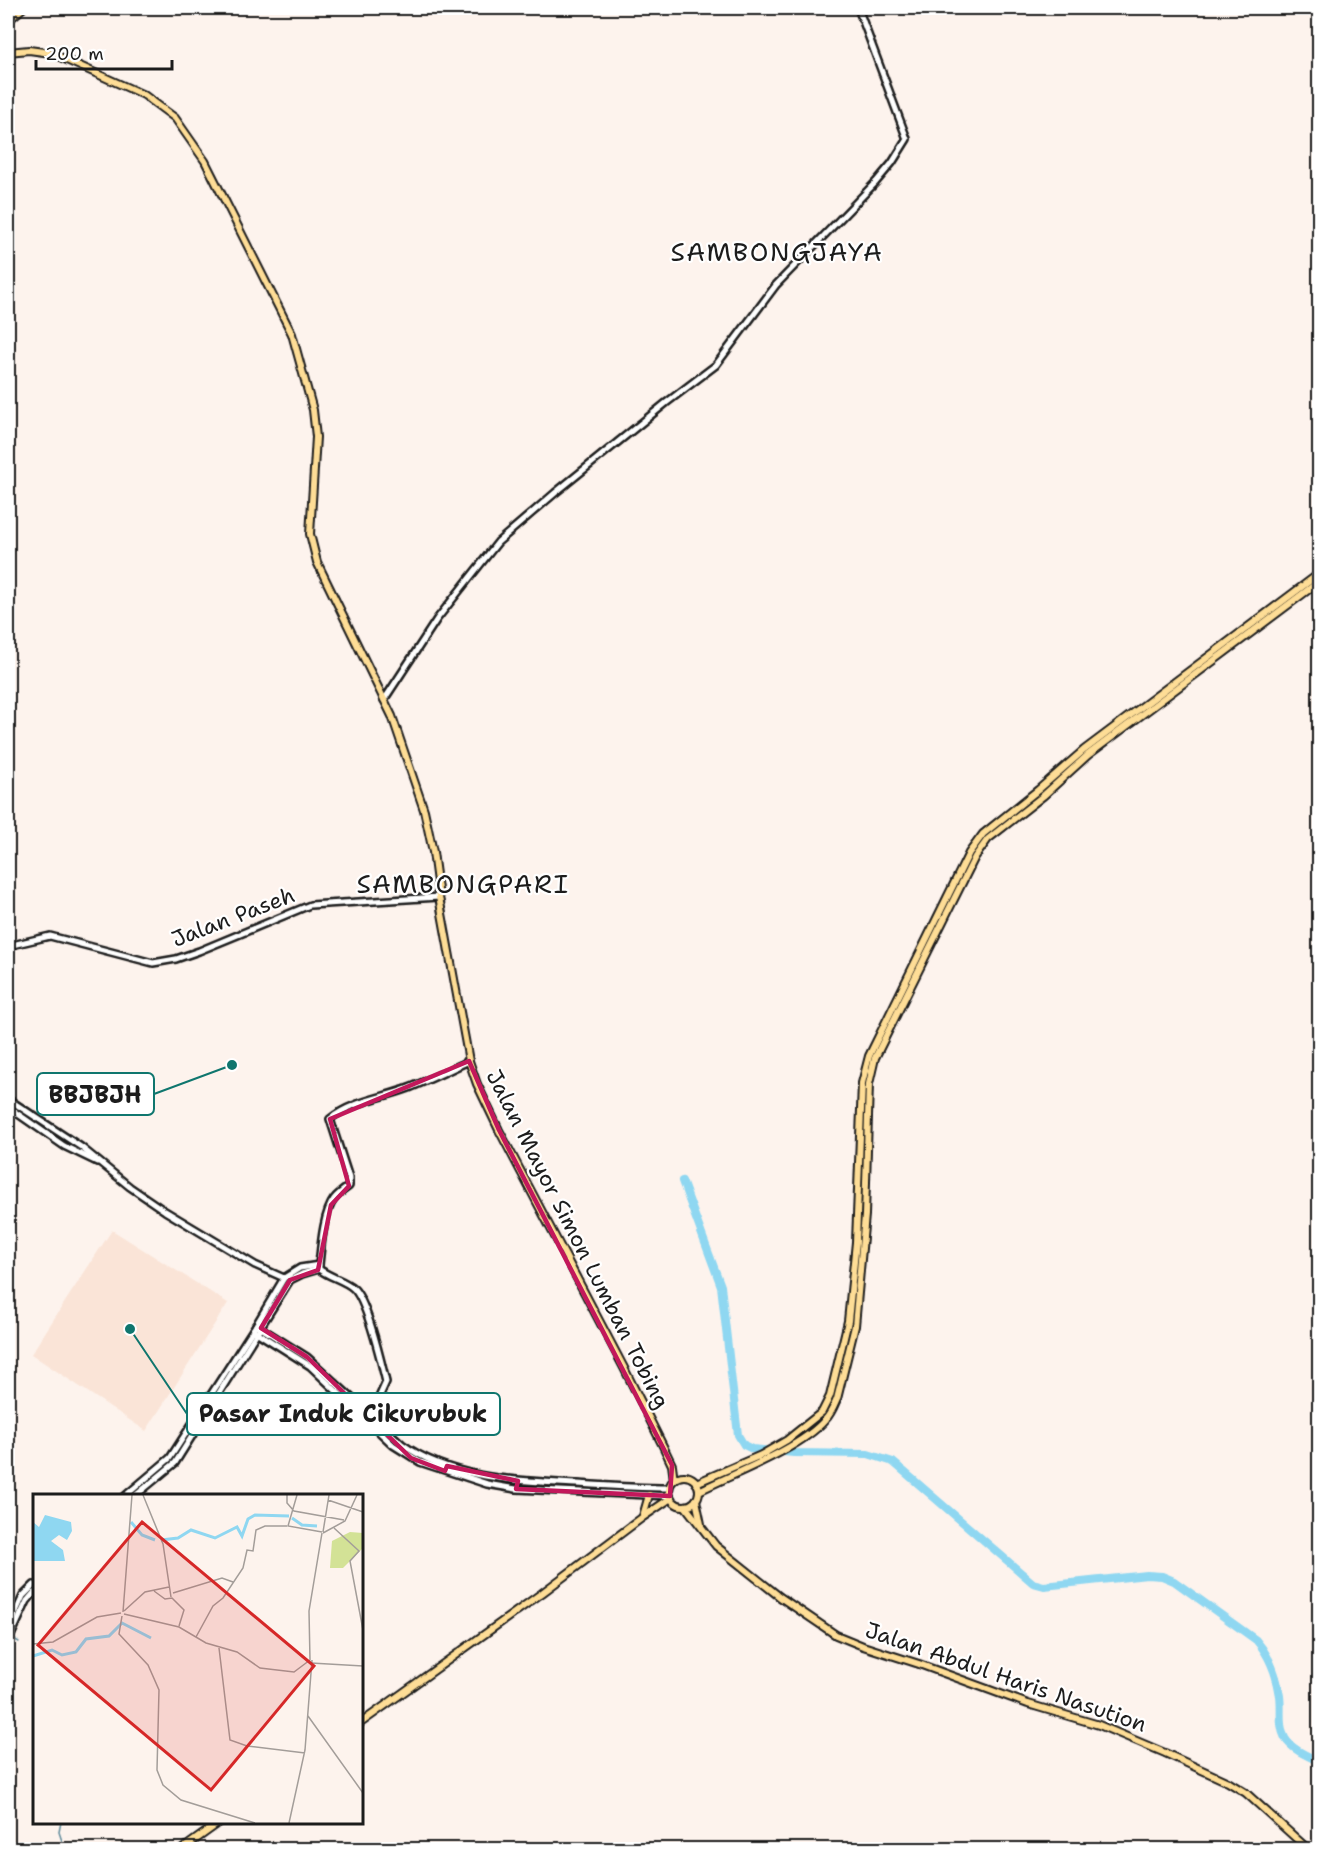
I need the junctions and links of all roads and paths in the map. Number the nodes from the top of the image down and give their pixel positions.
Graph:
1 (23, 8) edge
2 (858, 8) edge
3 (8, 21) edge
4 (8, 52) edge
5 (1320, 573) edge
6 (1320, 581) edge
7 (1299, 592) junction
8 (384, 700) junction
9 (439, 897) junction
10 (8, 946) edge
11 (894, 1012) junction
12 (469, 1061) junction
13 (8, 1099) edge
14 (8, 1107) edge
15 (99, 1162) junction
16 (862, 1197) junction
17 (319, 1267) junction
18 (284, 1278) junction
19 (257, 1329) junction
20 (350, 1399) junction
21 (371, 1415) junction
22 (774, 1451) junction
23 (753, 1461) junction
24 (672, 1465) junction
25 (446, 1468) junction
26 (685, 1477) junction
27 (674, 1480) junction
28 (518, 1481) junction
29 (696, 1483) junction
30 (669, 1488) junction
31 (516, 1489) junction
32 (699, 1491) junction
33 (127, 1494) edge
34 (137, 1494) edge
35 (649, 1495) junction
36 (670, 1497) junction
37 (696, 1500) junction
38 (682, 1506) junction
39 (657, 1507) junction
40 (643, 1516) junction
41 (701, 1525) junction
42 (31, 1594) edge
43 (8, 1629) edge
44 (8, 1642) edge
45 (363, 1721) edge
46 (217, 1824) edge
47 (181, 1850) edge
48 (1309, 1850) edge

1 - 3 main road
2 - 8 street
4 - 8 main road, Jalan Mayor Simon Lumban Tobing
5 - 7 main road
6 - 7 main road
7 - 11 main road
8 - 9 main road, Jalan Mayor Simon Lumban Tobing
9 - 10 street, Jalan Paseh
9 - 12 main road, Jalan Mayor Simon Lumban Tobing
11 - 16 main road
11 - 16 main road
12 - 17 street
12 - 24 main road, Jalan Mayor Simon Lumban Tobing
13 - 15 street
14 - 15 street
15 - 18 street
16 - 22 main road
16 - 22 main road
17 - 18 street
17 - 19 street
17 - 21 street
18 - 19 street
19 - 20 street
19 - 33 street
19 - 34 street
20 - 21 street
20 - 25 street
21 - 25 street
22 - 23 main road
22 - 23 main road
23 - 29 main road
23 - 32 main road
24 - 26 main road, Jalan Mayor Simon Lumban Tobing
24 - 27 main road, Jalan Mayor Simon Lumban Tobing
25 - 28 street
25 - 31 street
26 - 27 main road
26 - 29 main road
27 - 30 main road
28 - 30 street
28 - 31 street
29 - 32 main road
30 - 36 main road
31 - 35 street
32 - 37 main road
35 - 36 street
35 - 40 main road
36 - 38 main road
36 - 39 main road
37 - 38 main road
37 - 41 main road
38 - 39 main road
38 - 41 main road, Jalan Abdul Haris Nasution
39 - 40 main road
40 - 45 main road
41 - 48 main road, Jalan Abdul Haris Nasution
42 - 43 street
42 - 44 street
46 - 47 main road

